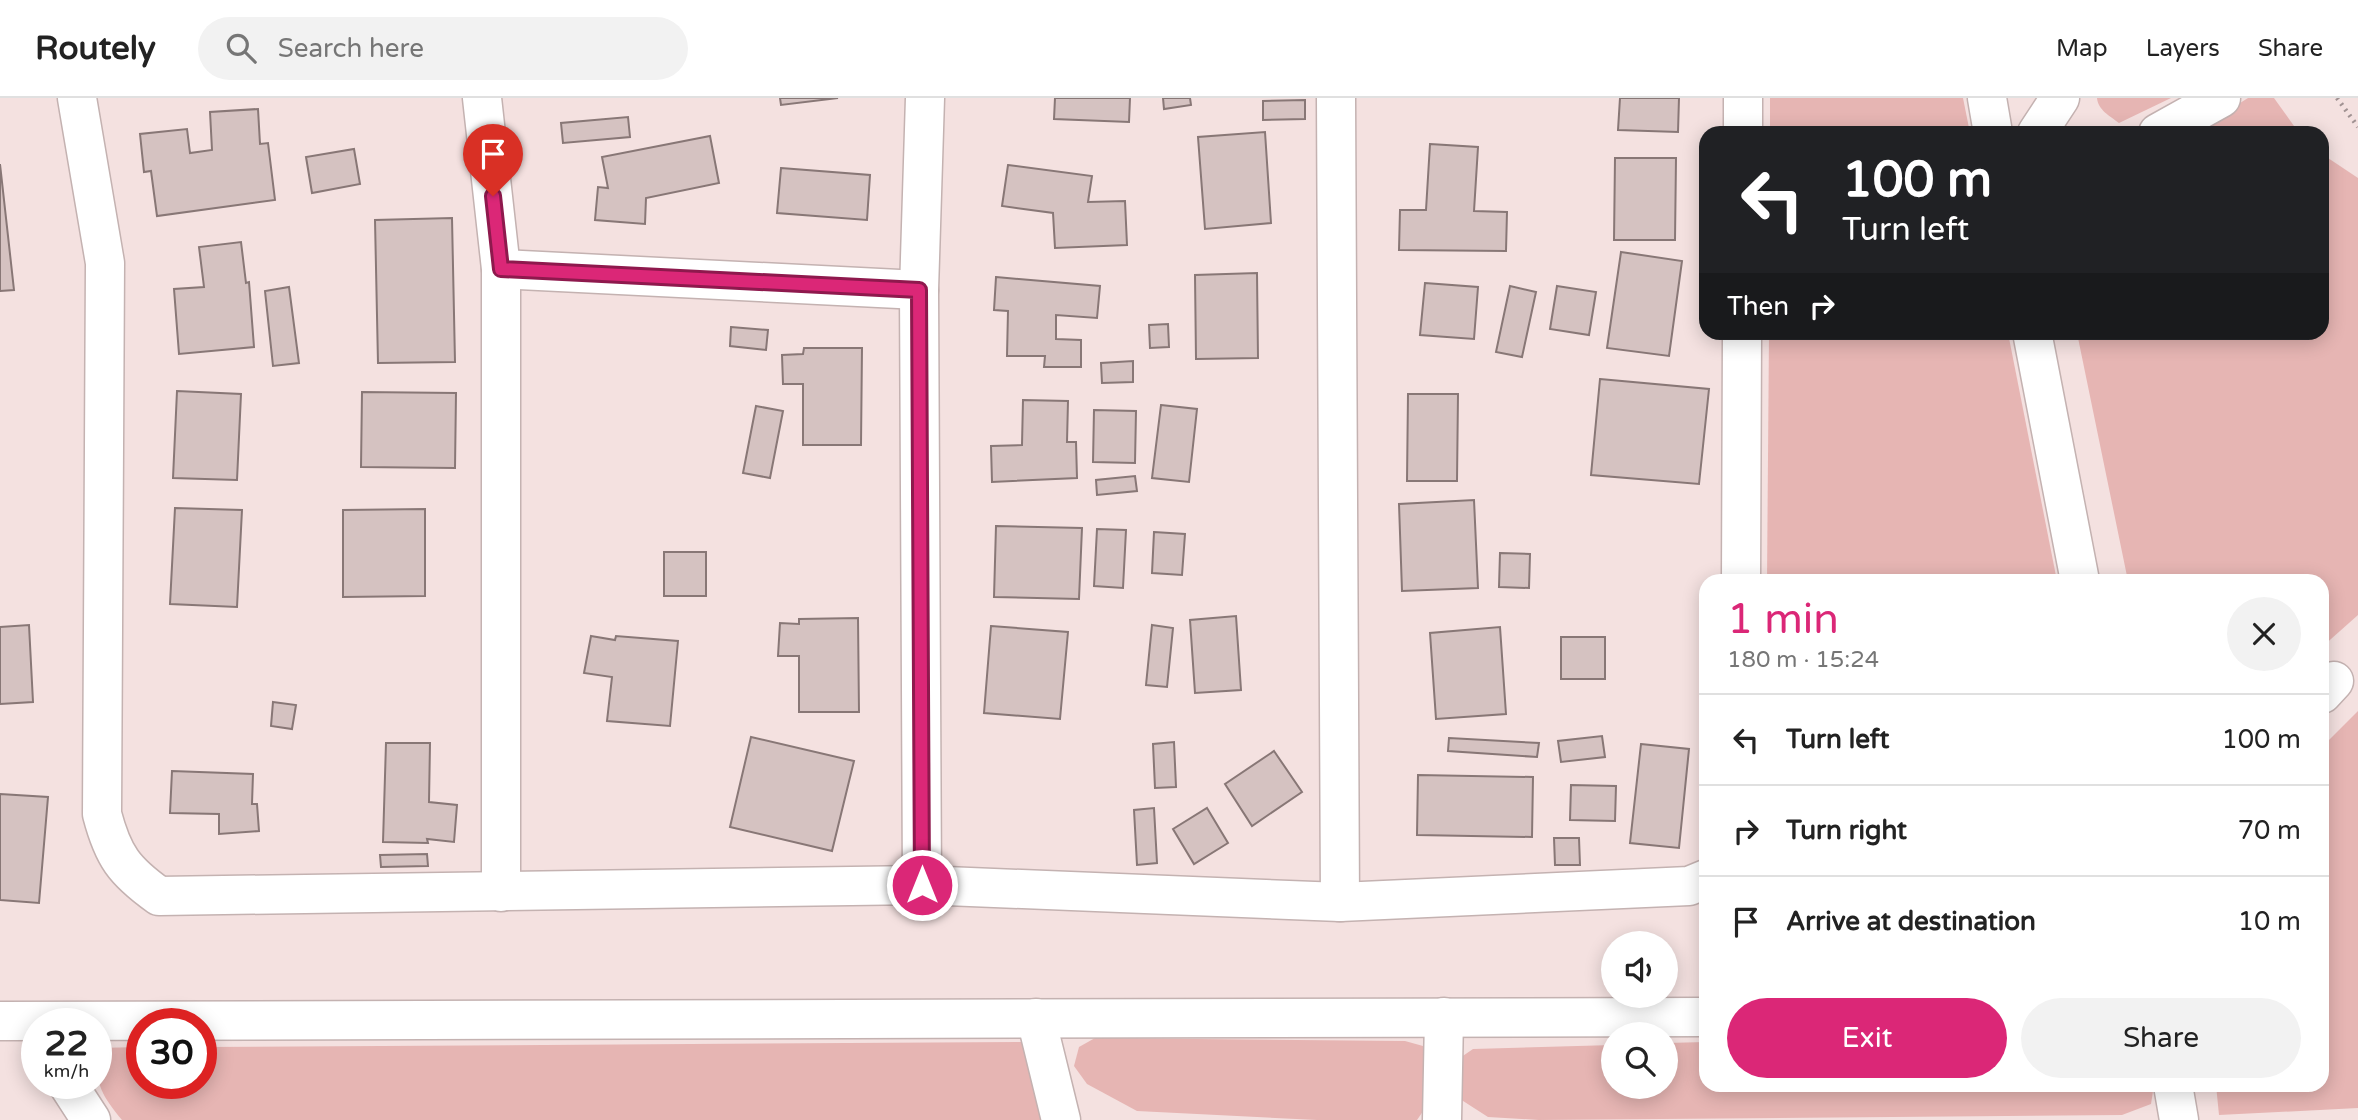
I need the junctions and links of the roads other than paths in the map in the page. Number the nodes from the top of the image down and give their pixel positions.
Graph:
1 (77, 98) edge
2 (482, 98) edge
3 (925, 98) edge
4 (1336, 98) edge
5 (1743, 98) edge
6 (1987, 98) edge
7 (2060, 98) edge
8 (2221, 98) edge
9 (1743, 126) edge
10 (1992, 126) edge
11 (2042, 126) edge
12 (2171, 126) edge
13 (501, 269) junction
14 (919, 290) junction
15 (1742, 340) edge
16 (2034, 340) edge
17 (1741, 574) edge
18 (2079, 574) edge
19 (1699, 882) edge
20 (922, 885) junction
21 (501, 892) junction
22 (1339, 902) junction
23 (1444, 1017) junction
24 (1699, 1017) edge
25 (1035, 1018) junction
26 (112, 1026) edge
27 (2174, 1092) edge
28 (77, 1099) edge
29 (91, 1120) edge
30 (1061, 1120) edge
31 (1442, 1120) edge
32 (2179, 1120) edge

1 - 21 street
2 - 13 street
3 - 14 street
4 - 22 street
5 - 9 street
6 - 10 street
7 - 11 street
8 - 12 street
13 - 14 street
13 - 21 street
14 - 20 street
15 - 17 street
16 - 18 street
19 - 22 street
20 - 21 street
20 - 22 street
23 - 24 street
23 - 25 street
23 - 31 street
25 - 26 street
25 - 30 street
27 - 32 street
28 - 29 street

